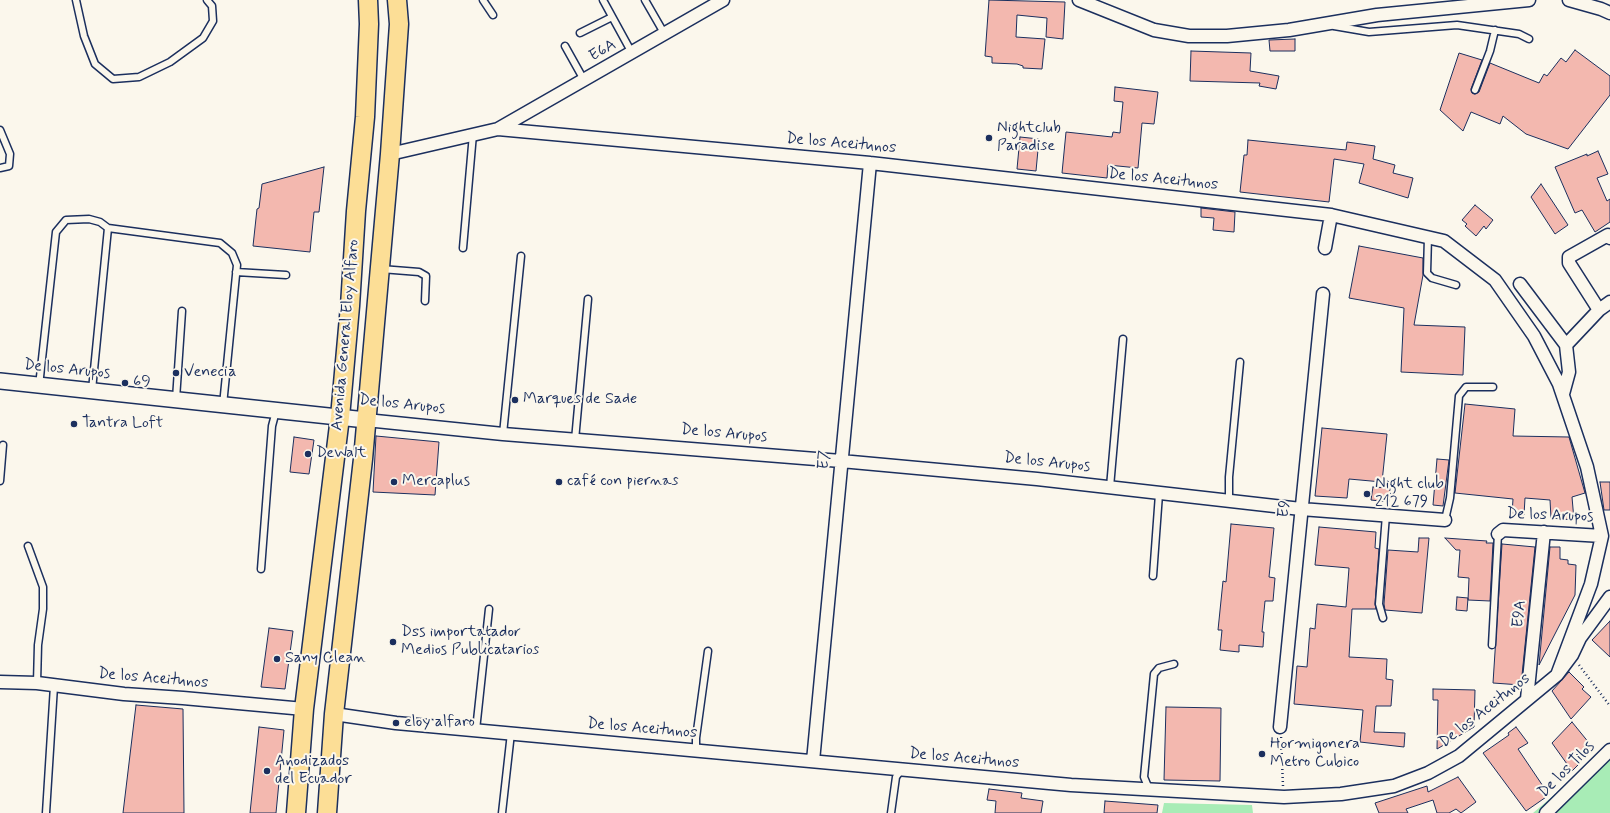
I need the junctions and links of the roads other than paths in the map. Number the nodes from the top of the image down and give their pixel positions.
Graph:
1 (76, 0) edge
2 (207, 0) edge
3 (368, 0) edge
4 (397, 0) edge
5 (483, 0) edge
6 (603, 0) edge
7 (646, 0) edge
8 (723, 0) edge
9 (1078, 0) edge
10 (1529, 0) edge
11 (1569, 0) edge
12 (1610, 13) edge
13 (493, 15) dead end
14 (612, 17) junction
15 (1327, 24) junction
16 (1495, 30) junction
17 (580, 33) dead end
18 (664, 33) junction
19 (1529, 39) dead end
20 (565, 46) dead end
21 (632, 53) junction
22 (584, 80) junction
23 (1475, 90) dead end
24 (498, 129) junction
25 (0, 130) edge
26 (473, 134) junction
27 (390, 154) junction
28 (870, 163) junction
29 (0, 168) edge
30 (1331, 215) junction
31 (108, 228) junction
32 (1609, 236) edge
33 (1428, 237) junction
34 (463, 248) dead end
35 (1325, 248) dead end
36 (521, 256) dead end
37 (380, 269) junction
38 (236, 272) junction
39 (286, 275) dead end
40 (1520, 284) dead end
41 (1456, 285) dead end
42 (1323, 294) dead end
43 (588, 299) dead end
44 (425, 301) dead end
45 (1610, 302) edge
46 (1599, 310) junction
47 (182, 311) dead end
48 (1123, 339) dead end
49 (1566, 345) junction
50 (1240, 362) dead end
51 (0, 381) edge
52 (39, 386) junction
53 (1493, 387) dead end
54 (92, 390) junction
55 (1563, 394) junction
56 (176, 400) junction
57 (223, 405) junction
58 (276, 411) junction
59 (340, 417) junction
60 (366, 420) junction
61 (503, 434) junction
62 (575, 440) junction
63 (3, 445) dead end
64 (842, 461) junction
65 (0, 481) edge
66 (1110, 487) junction
67 (1158, 494) junction
68 (1230, 501) junction
69 (1301, 508) junction
70 (1386, 515) junction
71 (1445, 520) joint
72 (1544, 532) junction
73 (1498, 534) joint
74 (1602, 536) junction
75 (28, 546) dead end
76 (261, 569) dead end
77 (1154, 576) dead end
78 (1610, 597) edge
79 (488, 609) dead end
80 (1383, 618) dead end
81 (1492, 645) dead end
82 (708, 651) dead end
83 (1174, 664) dead end
84 (1557, 675) junction
85 (0, 682) edge
86 (37, 683) junction
87 (54, 686) junction
88 (1527, 699) junction
89 (304, 709) junction
90 (334, 714) junction
91 (1280, 727) road end
92 (476, 730) junction
93 (511, 733) junction
94 (696, 750) junction
95 (1610, 750) edge
96 (813, 761) junction
97 (902, 769) junction
98 (1149, 789) junction
99 (46, 813) edge
100 (296, 813) edge
101 (327, 813) edge
102 (502, 813) edge
103 (891, 813) edge
104 (1546, 813) edge

1 - 2 lane
3 - 59 main road, Avenida General Eloy Alfaro
4 - 27 main road, Avenida General Eloy Alfaro
5 - 13 lane
6 - 14 lane
7 - 18 lane
8 - 18 street, E6A
9 - 15 street
10 - 15 street
11 - 12 street
14 - 17 lane
14 - 21 lane
15 - 16 lane
16 - 19 lane
16 - 23 lane
18 - 21 street, E6A
20 - 22 lane
21 - 22 street, E6A
22 - 24 street, E6A
24 - 26 street, De los Aceitunos
24 - 28 street, De los Aceitunos
25 - 29 lane
26 - 27 street, De los Aceitunos
26 - 34 lane
27 - 37 main road, Avenida General Eloy Alfaro
28 - 30 street, De los Aceitunos
28 - 64 street, E7
30 - 33 street, De los Aceitunos
30 - 35 street
31 - 38 lane
31 - 52 lane
31 - 54 lane
32 - 46 street
33 - 41 lane
33 - 55 street, De los Aceitunos
36 - 61 lane
37 - 44 lane
37 - 60 main road, Avenida General Eloy Alfaro
38 - 39 lane
38 - 57 lane
40 - 49 street
42 - 69 street, E9
43 - 62 lane
45 - 46 street
46 - 49 street
47 - 56 lane
48 - 66 lane
49 - 55 street
50 - 68 lane
51 - 52 street, De los Arupos
52 - 54 street, De los Arupos
53 - 71 lane
54 - 56 street, De los Arupos
55 - 74 street, De los Aceitunos
56 - 57 street, De los Arupos
57 - 58 street, De los Arupos
58 - 59 street, De los Arupos
58 - 76 lane
59 - 60 street, De los Arupos
59 - 89 main road, Avenida General Eloy Alfaro
60 - 61 street, De los Arupos
60 - 90 main road, Avenida General Eloy Alfaro
61 - 62 street, De los Arupos
62 - 64 street, De los Arupos
63 - 65 lane
64 - 66 street, De los Arupos
64 - 96 street, E7
66 - 67 street, De los Arupos
67 - 68 street, De los Arupos
67 - 77 lane
68 - 69 street, De los Arupos
69 - 70 street, De los Arupos
69 - 91 street, E9
70 - 71 street, De los Arupos
70 - 80 lane
72 - 73 street, De los Arupos
72 - 74 street, De los Arupos
72 - 88 street, E9A
73 - 81 lane
74 - 84 street, De los Aceitunos
75 - 86 lane
78 - 84 street, De los Aceitunos
79 - 92 lane
82 - 94 lane
83 - 98 lane
84 - 88 street, De los Aceitunos
85 - 86 street, De los Aceitunos
86 - 87 street, De los Aceitunos
87 - 89 street, De los Aceitunos
87 - 99 lane
88 - 98 street, De los Aceitunos
89 - 100 main road, Avenida General Eloy Alfaro
90 - 92 street, De los Aceitunos
90 - 101 main road, Avenida General Eloy Alfaro
92 - 93 street, De los Aceitunos
93 - 94 street, De los Aceitunos
93 - 102 lane
94 - 96 street, De los Aceitunos
95 - 104 street, De los Tilos
96 - 97 street, De los Aceitunos
97 - 98 street, De los Aceitunos
97 - 103 lane

